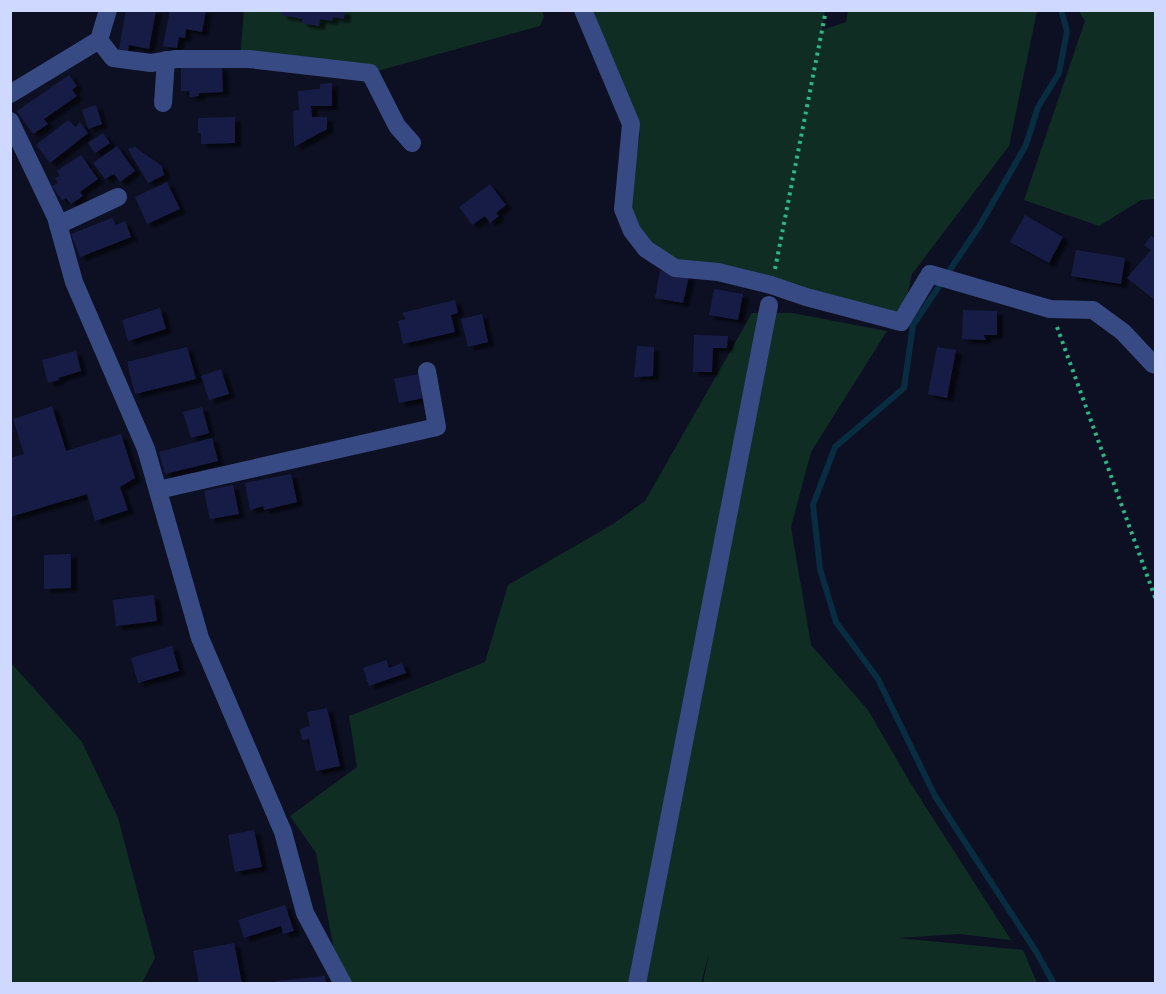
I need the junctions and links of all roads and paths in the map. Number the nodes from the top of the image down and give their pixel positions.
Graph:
1 (108, 10) edge
2 (582, 10) edge
3 (826, 10) edge
4 (99, 40) junction
5 (166, 60) junction
6 (10, 94) edge
7 (163, 103) dead end
8 (10, 122) edge
9 (412, 143) dead end
10 (118, 197) dead end
11 (58, 225) junction
12 (771, 285) junction
13 (769, 305) dead end
14 (1050, 309) junction
15 (1155, 365) edge
16 (427, 371) dead end
17 (158, 490) junction
18 (1155, 600) edge
19 (343, 984) edge
20 (637, 984) edge

1 - 4 street
2 - 12 street
3 - 12 path
4 - 5 street
4 - 6 street
5 - 7 street
5 - 9 street
8 - 11 street
10 - 11 street
11 - 17 street
12 - 14 street
13 - 20 street
14 - 15 street
14 - 18 path
16 - 17 street
17 - 19 street

